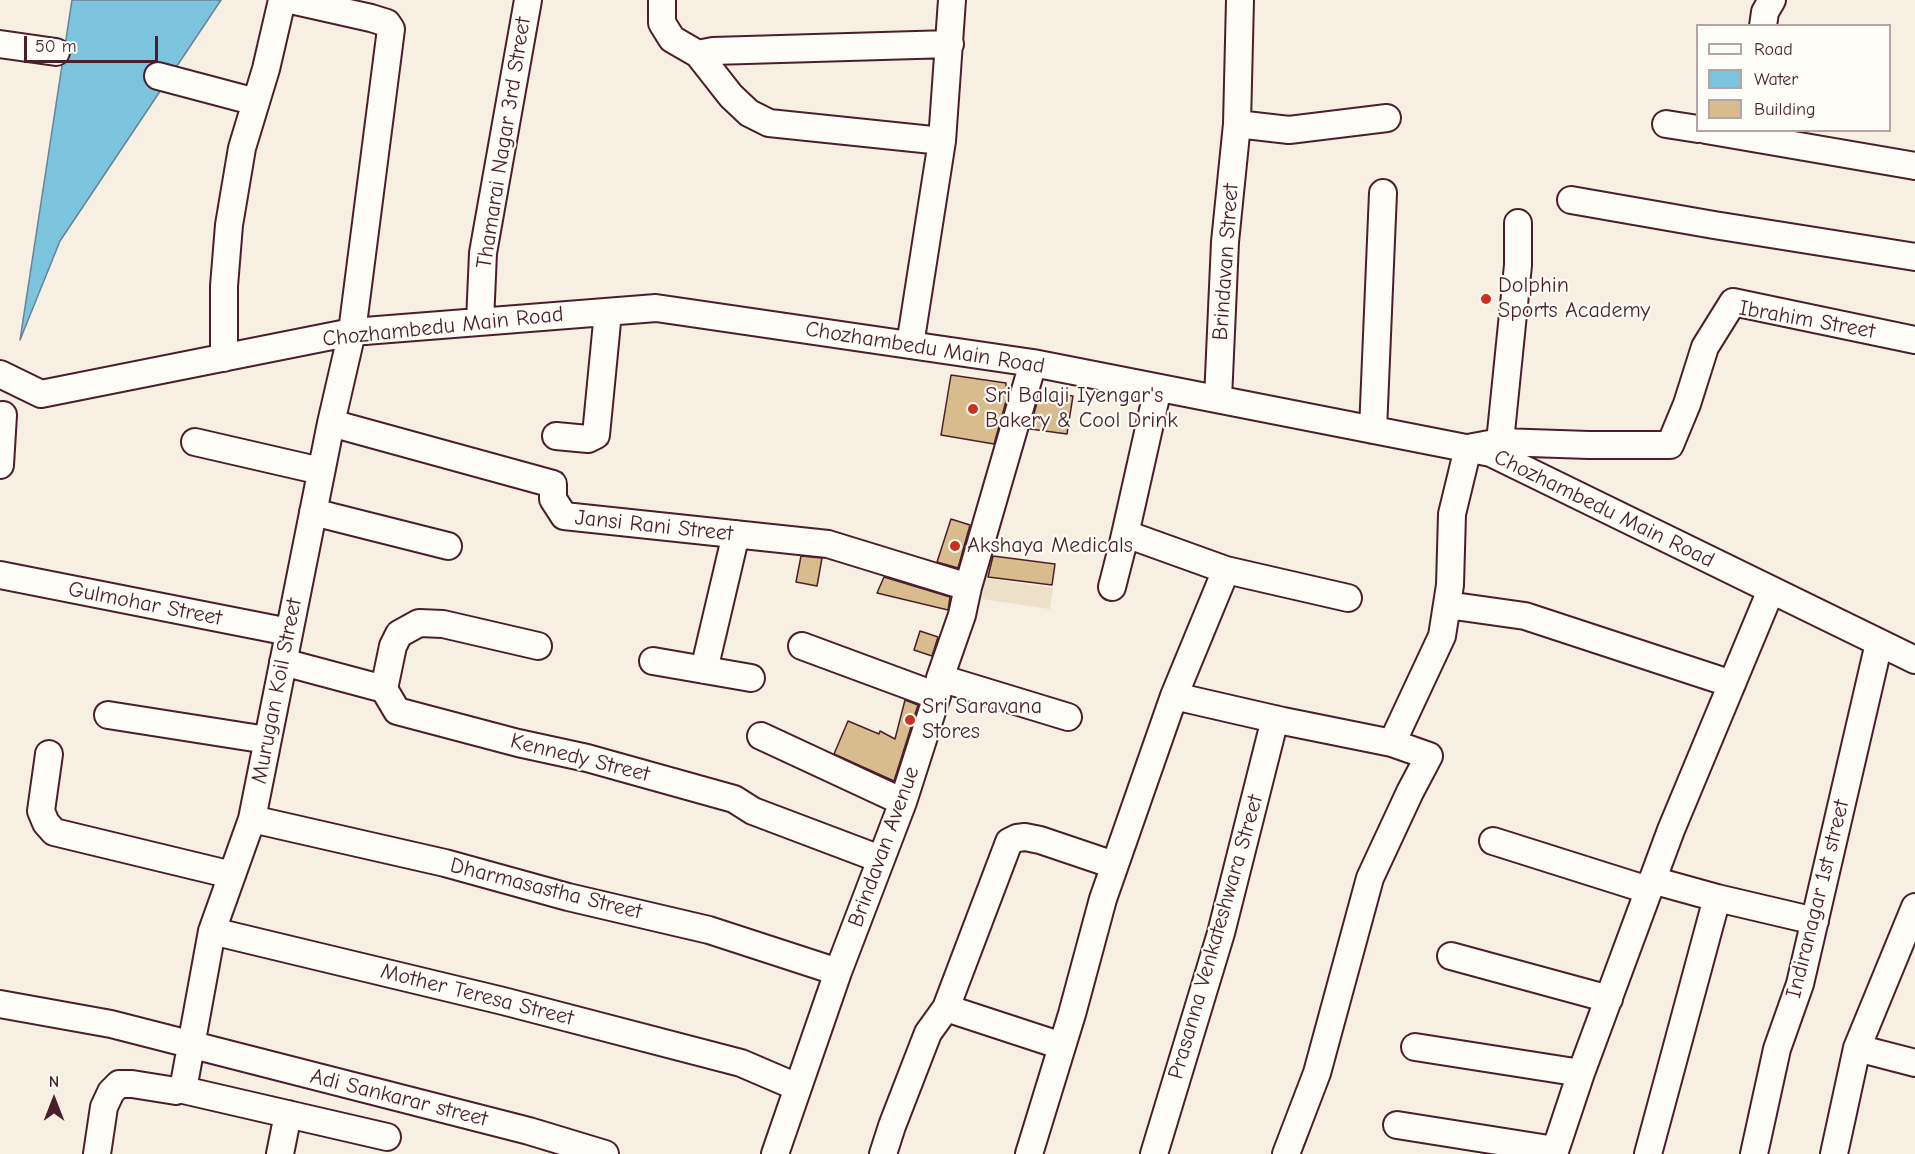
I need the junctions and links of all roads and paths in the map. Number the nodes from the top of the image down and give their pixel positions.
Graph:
1 (282, 0) edge
2 (291, 0) edge
3 (528, 0) edge
4 (662, 0) edge
5 (952, 0) edge
6 (1240, 0) edge
7 (1772, 0) edge
8 (317, 2) edge
9 (1763, 24) edge
10 (0, 44) edge
11 (950, 44) junction
12 (56, 52) dead end
13 (698, 54) junction
14 (158, 76) dead end
15 (256, 102) junction
16 (1387, 118) dead end
17 (1236, 124) junction
18 (1666, 124) dead end
19 (1696, 129) edge
20 (1728, 132) edge
21 (1749, 134) edge
22 (942, 141) junction
23 (1915, 166) edge
24 (1383, 194) dead end
25 (1571, 200) dead end
26 (1518, 223) dead end
27 (1915, 257) edge
28 (608, 312) junction
29 (480, 322) junction
30 (352, 332) junction
31 (1915, 340) edge
32 (910, 345) junction
33 (224, 358) junction
34 (1033, 363) junction
35 (0, 374) edge
36 (1158, 388) junction
37 (41, 394) junction
38 (1218, 399) junction
39 (2, 416) edge
40 (331, 423) junction
41 (1373, 430) junction
42 (555, 436) dead end
43 (1500, 441) junction
44 (195, 442) dead end
45 (1468, 448) junction
46 (0, 465) edge
47 (321, 471) junction
48 (313, 512) junction
49 (736, 534) junction
50 (1126, 534) junction
51 (448, 546) dead end
52 (1226, 570) junction
53 (0, 575) edge
54 (968, 587) junction
55 (1112, 587) dead end
56 (1771, 590) junction
57 (1348, 598) dead end
58 (1447, 605) junction
59 (289, 632) junction
60 (1879, 643) junction
61 (538, 646) dead end
62 (802, 646) dead end
63 (1915, 660) edge
64 (653, 661) dead end
65 (283, 662) junction
66 (704, 670) junction
67 (751, 678) dead end
68 (1732, 684) junction
69 (938, 687) junction
70 (384, 689) junction
71 (1174, 696) junction
72 (108, 715) dead end
73 (1068, 717) dead end
74 (1275, 719) junction
75 (761, 736) dead end
76 (267, 740) junction
77 (1392, 743) junction
78 (48, 754) dead end
79 (903, 802) junction
80 (252, 819) junction
81 (1493, 841) dead end
82 (880, 860) junction
83 (1114, 865) junction
84 (232, 875) junction
85 (1651, 885) junction
86 (1717, 898) junction
87 (1915, 906) edge
88 (1815, 921) junction
89 (212, 931) junction
90 (1451, 956) dead end
91 (838, 972) junction
92 (1609, 999) junction
93 (0, 1004) edge
94 (946, 1008) junction
95 (191, 1045) junction
96 (1062, 1046) junction
97 (1415, 1047) dead end
98 (1857, 1048) junction
99 (1915, 1064) edge
100 (1581, 1072) junction
101 (798, 1087) junction
102 (179, 1089) junction
103 (288, 1114) junction
104 (1397, 1125) dead end
105 (387, 1137) dead end
106 (1554, 1152) edge
107 (96, 1154) edge
108 (280, 1154) edge
109 (605, 1154) edge
110 (774, 1154) edge
111 (883, 1154) edge
112 (1029, 1154) edge
113 (1154, 1154) edge
114 (1286, 1154) edge
115 (1648, 1154) edge
116 (1755, 1154) edge
117 (1834, 1154) edge

1 - 15 street
2 - 8 street
3 - 29 street, Thamarai Nagar 3rd Street
4 - 13 street
5 - 11 street
6 - 17 street, Brindavan Street
7 - 9 street
8 - 30 street, Murugan Koil Street
10 - 12 street
11 - 13 street
11 - 22 street
13 - 22 street
14 - 15 street
15 - 33 street
16 - 17 street
17 - 38 street, Brindavan Street
18 - 19 street
20 - 21 street
21 - 23 street
22 - 32 street
24 - 41 street
25 - 27 street
26 - 43 street
28 - 29 street, Chozhambedu Main Road
28 - 32 street, Chozhambedu Main Road
28 - 42 street
29 - 30 street, Chozhambedu Main Road
30 - 33 street, Chozhambedu Main Road
30 - 40 street, Murugan Koil Street
31 - 43 street, Ibrahim Street
32 - 34 street, Chozhambedu Main Road
33 - 37 street, Chozhambedu Main Road
34 - 36 street, Chozhambedu Main Road
34 - 54 street, Brindavan Avenue
35 - 37 street
36 - 38 street, Chozhambedu Main Road
36 - 50 street
37 - 39 street, Chozhambedu Main Road
38 - 41 street, Chozhambedu Main Road
39 - 46 street
40 - 47 street, Murugan Koil Street
40 - 49 street, Jansi Rani Street
41 - 45 street, Chozhambedu Main Road
43 - 45 street, Ibrahim Street
44 - 47 street
45 - 56 street, Chozhambedu Main Road
45 - 58 street
47 - 48 street, Murugan Koil Street
48 - 51 street
48 - 59 street, Murugan Koil Street
49 - 54 street, Jansi Rani Street
49 - 66 street
50 - 52 street
50 - 55 street
52 - 57 street
52 - 71 street
53 - 59 street, Gulmohar Street
54 - 69 street, Brindavan Avenue
56 - 60 street, Chozhambedu Main Road
56 - 68 street
58 - 68 street
58 - 77 street
59 - 65 street, Murugan Koil Street
60 - 63 street, Chozhambedu Main Road
60 - 88 street, Indiranagar 1st street
61 - 70 street
62 - 69 street
64 - 66 street
65 - 70 street
65 - 76 street, Murugan Koil Street
66 - 67 street
68 - 85 street
69 - 73 street
69 - 79 street, Brindavan Avenue
70 - 82 street, Kennedy Street
71 - 74 street
71 - 83 street
72 - 76 street
74 - 77 street
74 - 113 street, Prasanna Venkateshwara Street
75 - 79 street
76 - 80 street, Murugan Koil Street
77 - 114 street
78 - 84 street
79 - 82 street, Brindavan Avenue
80 - 84 street, Murugan Koil Street
80 - 91 street, Dharmasastha Street
81 - 85 street
82 - 91 street, Brindavan Avenue
83 - 94 street
83 - 96 street
84 - 89 street, Murugan Koil Street
85 - 86 street
85 - 92 street
86 - 88 street
86 - 115 street
87 - 98 street
88 - 116 street, Indiranagar 1st street
89 - 95 street, Murugan Koil Street
89 - 101 street, Mother Teresa Street
90 - 92 street
91 - 101 street, Brindavan Avenue
92 - 100 street
93 - 95 street, Adi Sankarar street
94 - 96 street
94 - 111 street
95 - 102 street, Murugan Koil Street
95 - 109 street, Adi Sankarar street
96 - 112 street
97 - 100 street
98 - 99 street
98 - 117 street
100 - 106 street
101 - 110 street, Brindavan Avenue
102 - 103 street
102 - 107 street
103 - 105 street
103 - 108 street
104 - 106 street

